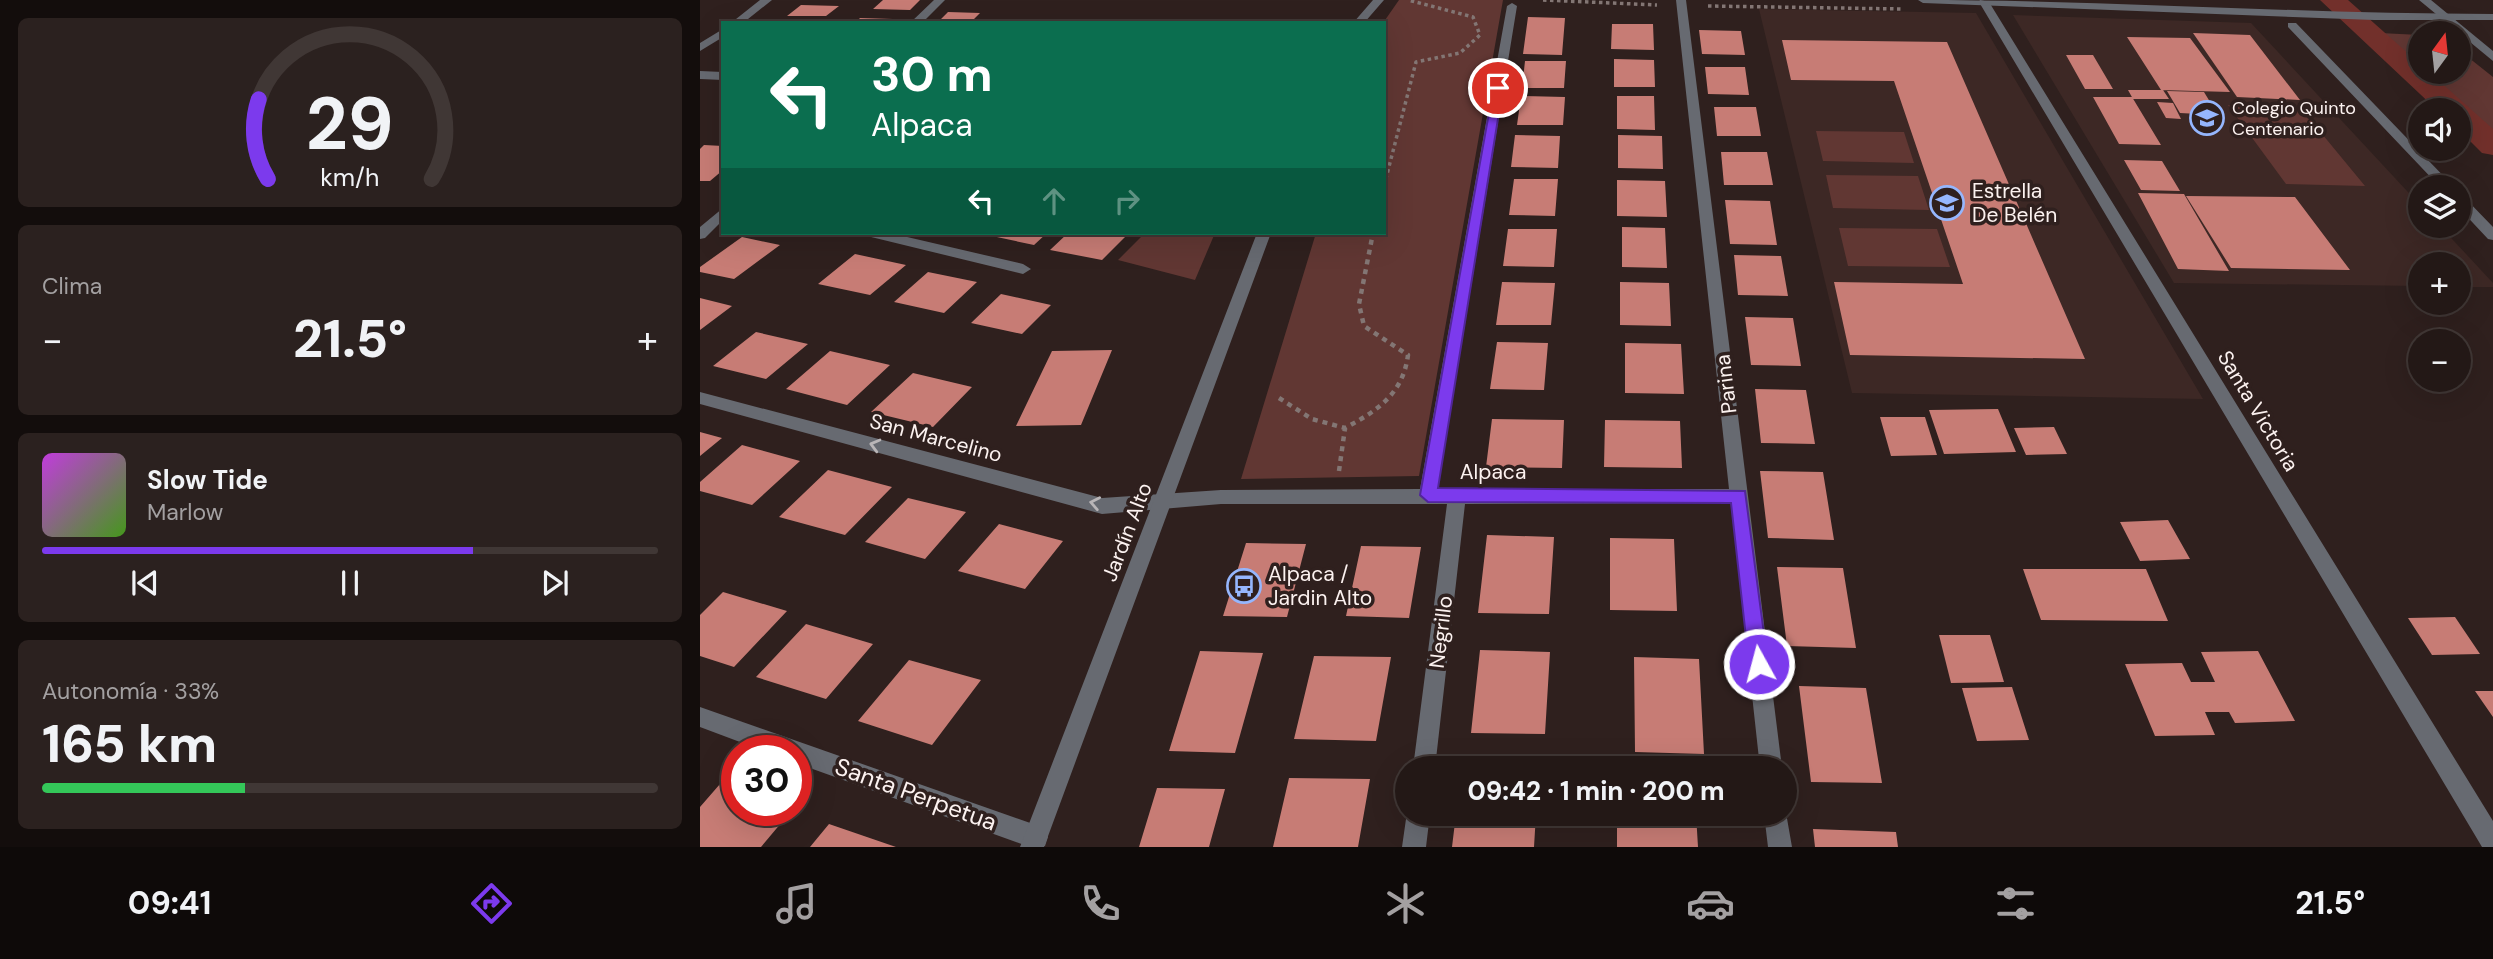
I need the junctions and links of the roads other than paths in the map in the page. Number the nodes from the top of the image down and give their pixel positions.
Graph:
1 (767, 0) edge
2 (940, 0) edge
3 (1379, 0) edge
4 (1923, 0) edge
5 (2248, 0) edge
6 (2424, 0) edge
7 (1984, 2) junction
8 (2103, 2) edge
9 (1681, 3) edge
10 (2187, 4) edge
11 (1512, 6) dead end
12 (2309, 9) junction
13 (2442, 16) junction
14 (2493, 17) edge
15 (739, 21) edge
16 (917, 21) edge
17 (1360, 21) edge
18 (2292, 25) dead end
19 (721, 33) edge
20 (700, 48) edge
21 (2493, 57) edge
22 (700, 75) edge
23 (721, 76) edge
24 (2436, 175) edge
25 (2471, 213) edge
26 (721, 214) edge
27 (700, 235) edge
28 (880, 235) edge
29 (1263, 235) edge
30 (2493, 236) edge
31 (1023, 269) dead end
32 (700, 398) edge
33 (1428, 495) junction
34 (1457, 495) junction
35 (1739, 496) junction
36 (1163, 501) junction
37 (700, 717) edge
38 (750, 735) edge
39 (1425, 756) edge
40 (1770, 756) edge
41 (812, 757) edge
42 (1417, 826) edge
43 (1777, 826) edge
44 (1034, 842) edge
45 (2493, 844) edge
46 (1414, 847) edge
47 (1780, 847) edge

1 - 15 street
2 - 16 street
3 - 17 street
4 - 7 street
5 - 12 street
6 - 13 street
7 - 8 street
7 - 45 street, Santa Victoria
8 - 10 street
9 - 35 street, Parina
10 - 12 street
11 - 33 street
12 - 13 street
12 - 13 street
13 - 14 street
13 - 21 street
18 - 24 street
19 - 20 street
22 - 23 street
25 - 30 street
26 - 27 street
28 - 31 street
29 - 36 street, Jardín Alto
36 -> 32 street, San Marcelino
33 - 34 street, Alpaca
33 - 36 street, Alpaca
34 - 35 street, Alpaca
34 - 39 street, Negrillo
35 - 40 street, Parina
36 - 44 street, Jardín Alto
37 - 38 street, Santa Perpetua
41 - 44 street, Santa Perpetua
42 - 46 street
43 - 47 street

